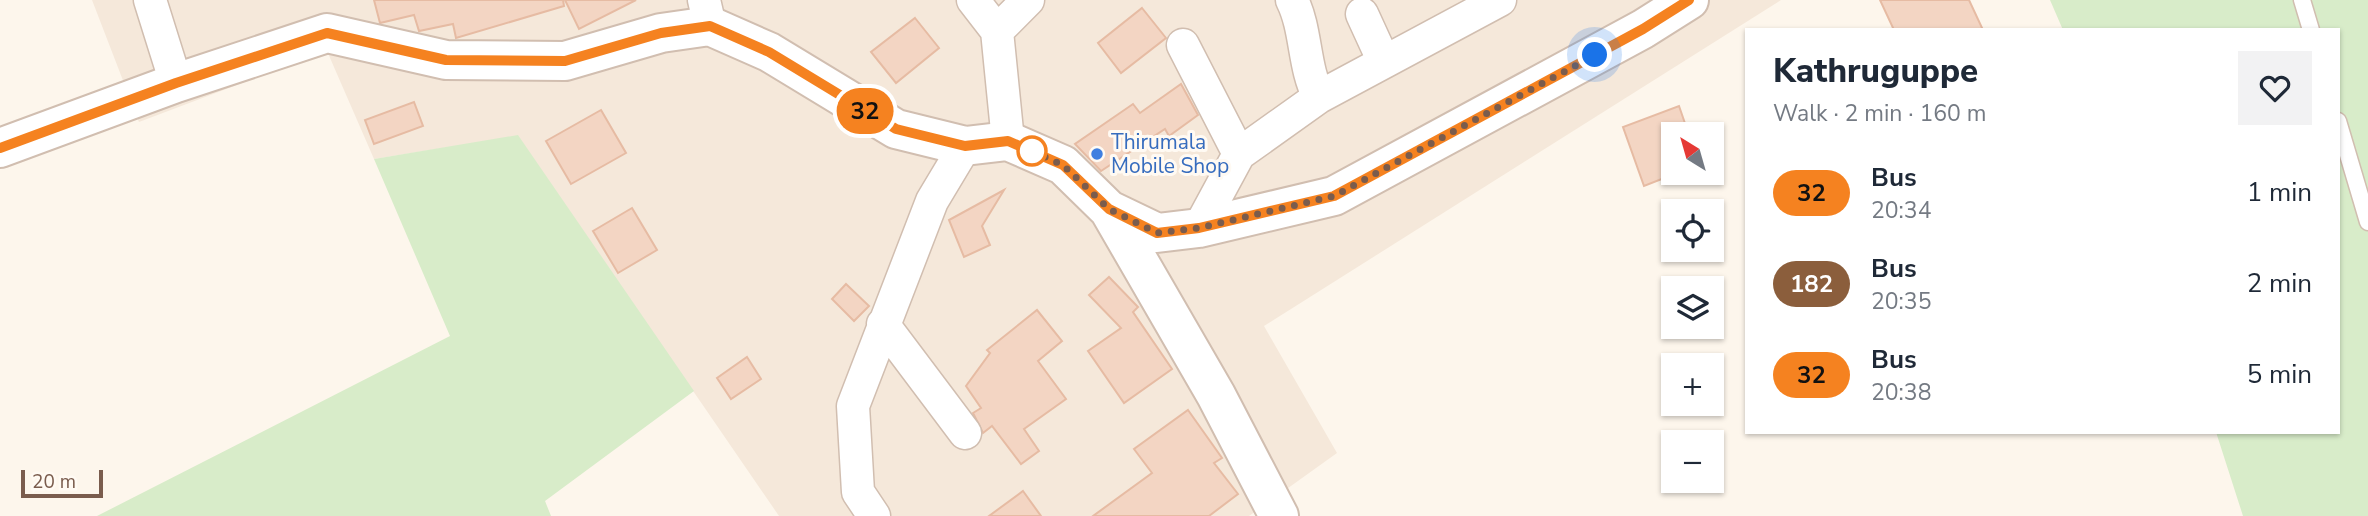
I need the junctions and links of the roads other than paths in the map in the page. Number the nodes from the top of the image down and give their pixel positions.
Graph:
1 (150, 0) edge
2 (973, 0) edge
3 (1028, 0) edge
4 (1292, 0) edge
5 (1689, 0) edge
6 (2302, 0) edge
7 (1484, 4) edge
8 (707, 13) edge
9 (1362, 14) dead end
10 (2310, 28) edge
11 (997, 31) junction
12 (1183, 45) dead end
13 (1384, 62) junction
14 (176, 83) junction
15 (1320, 97) junction
16 (2340, 128) edge
17 (1008, 141) junction
18 (965, 146) junction
19 (0, 148) edge
20 (1239, 154) junction
21 (1109, 209) junction
22 (2368, 222) edge
23 (1199, 228) junction
24 (883, 324) junction
25 (965, 433) dead end
26 (874, 516) edge
27 (1279, 516) edge

1 - 14 street
2 - 11 street
3 - 11 street
4 - 15 street
5 - 23 street
6 - 10 lane
7 - 13 street
8 - 14 street
8 - 18 street
9 - 13 street
11 - 17 street
12 - 20 street
13 - 15 street
14 - 19 street
15 - 20 street
16 - 22 lane
17 - 18 street
17 - 21 street
18 - 24 street
20 - 23 street
21 - 23 street
21 - 27 street
24 - 25 street
24 - 26 street

